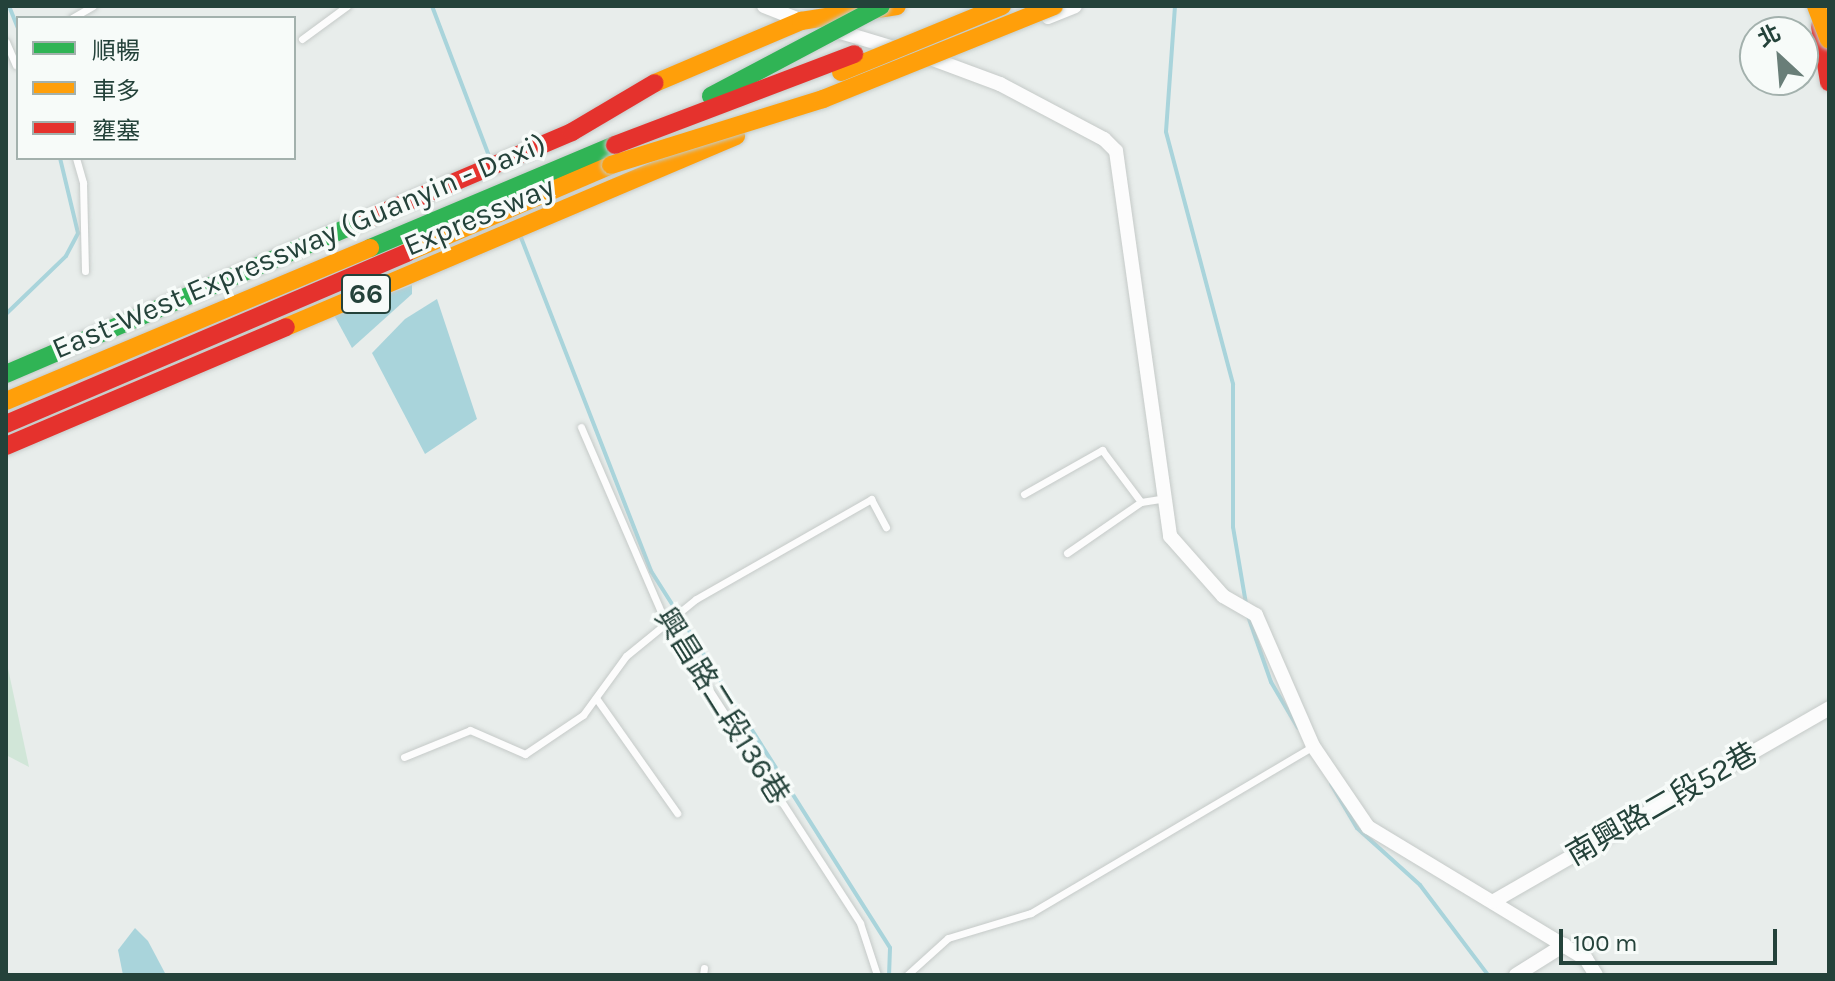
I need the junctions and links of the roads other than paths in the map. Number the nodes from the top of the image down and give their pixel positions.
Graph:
1 (93, 6) edge
2 (347, 6) edge
3 (764, 6) edge
4 (838, 6) edge
5 (881, 6) edge
6 (897, 6) edge
7 (968, 6) edge
8 (1002, 6) edge
9 (1034, 6) edge
10 (1054, 6) edge
11 (1075, 6) edge
12 (1818, 6) edge
13 (338, 9) edge
14 (76, 16) edge
15 (801, 21) junction
16 (302, 39) dead end
17 (1829, 40) edge
18 (6, 42) edge
19 (917, 55) junction
20 (940, 60) junction
21 (16, 63) edge
22 (1829, 82) edge
23 (753, 128) junction
24 (615, 145) junction
25 (77, 160) edge
26 (611, 165) junction
27 (85, 271) dead end
28 (6, 374) edge
29 (6, 401) edge
30 (6, 424) edge
31 (581, 427) dead end
32 (6, 446) edge
33 (1024, 494) dead end
34 (1165, 498) junction
35 (1141, 502) junction
36 (886, 527) dead end
37 (1067, 553) dead end
38 (666, 623) junction
39 (596, 698) junction
40 (1829, 708) edge
41 (1313, 746) junction
42 (404, 757) dead end
43 (677, 813) dead end
44 (1494, 901) junction
45 (1564, 945) junction
46 (877, 975) edge
47 (907, 975) edge
48 (1516, 975) edge
49 (1596, 975) edge

1 - 14 lane
2 - 13 lane
3 - 15 street
4 - 15 street, Expressway
5 - 24 main road, 66, bridge
6 - 15 main road, Expressway / 66
7 - 24 main road, bridge
8 - 26 main road, bridge
9 - 19 main road, Expressway / 66
10 - 26 main road, 66, bridge
11 - 20 street, Expressway
12 - 17 main road, bridge
12 - 22 main road
13 - 16 lane
15 - 19 street
15 - 28 main road, Expressway / 66
18 - 21 lane
19 - 20 street
19 - 23 main road, Expressway / 66
20 - 23 main road, Expressway / 66
20 - 34 street
23 - 32 main road, Expressway / 66
24 - 29 main road, East-West Expressway (Guanyin - Daxi) / 66
25 - 27 lane
26 - 30 main road, East-West Expressway (Guanyin - Daxi) / 66
31 - 38 lane, 興昌路二段136巷
33 - 35 lane
34 - 35 lane
34 - 41 street
35 - 37 lane
36 - 38 lane
38 - 39 lane
38 - 46 lane, 興昌路二段136巷
39 - 42 lane
39 - 43 lane
40 - 44 street, 南興路二段52巷
41 - 44 street
41 - 47 lane
44 - 45 street
45 - 48 street
45 - 49 street

